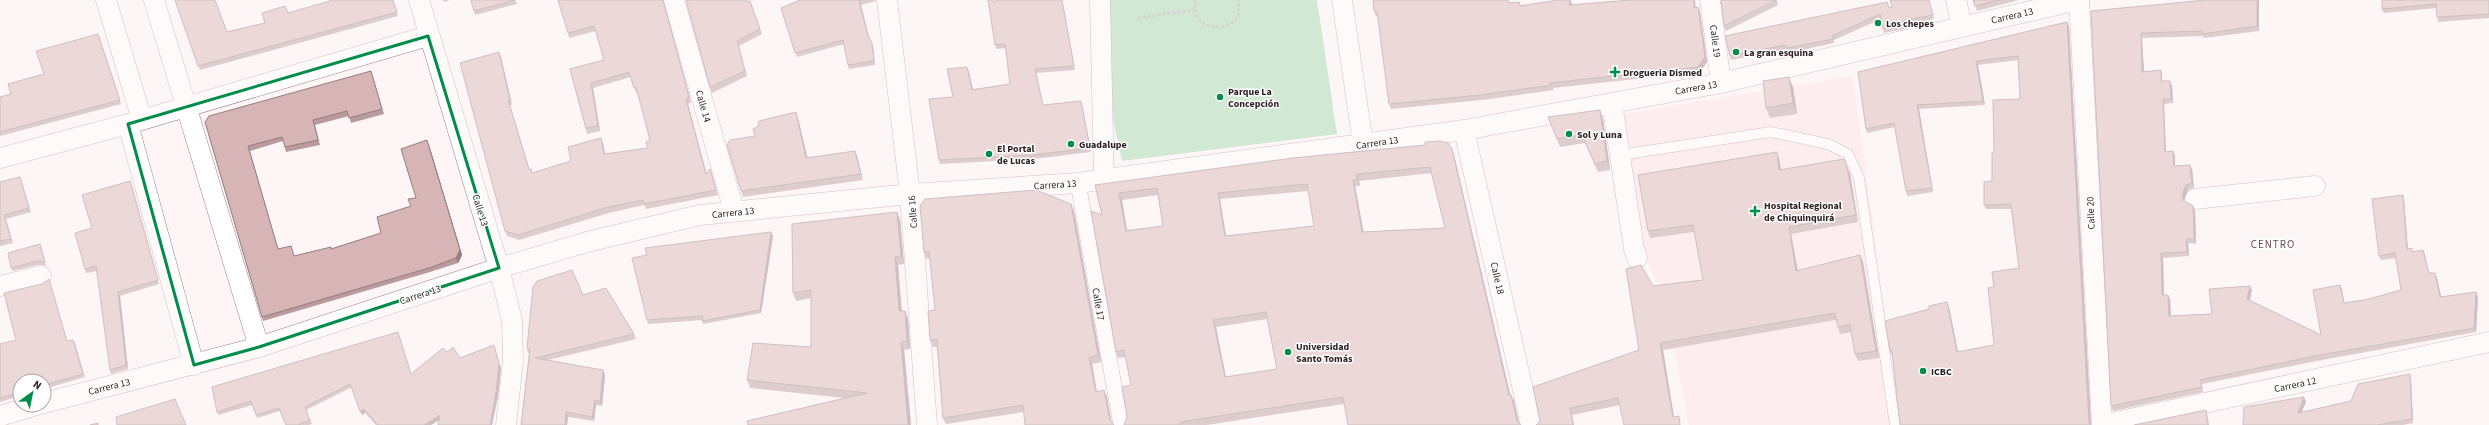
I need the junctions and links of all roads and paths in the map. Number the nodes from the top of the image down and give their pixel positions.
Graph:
1 (106, 0) edge
2 (154, 0) edge
3 (419, 0) edge
4 (674, 0) edge
5 (887, 0) edge
6 (1100, 0) edge
7 (1196, 0) edge
8 (1238, 0) edge
9 (1342, 0) edge
10 (1710, 0) edge
11 (1956, 0) edge
12 (2078, 0) edge
13 (1195, 10) junction
14 (1138, 18) dead end
15 (1962, 26) junction
16 (428, 36) junction
17 (1721, 83) junction
18 (1612, 103) junction
19 (188, 106) junction
20 (135, 122) junction
21 (1464, 130) junction
22 (1363, 144) junction
23 (1620, 155) junction
24 (0, 158) edge
25 (1104, 180) junction
26 (1078, 183) junction
27 (2315, 186) dead end
28 (910, 194) junction
29 (2195, 199) dead end
30 (734, 211) junction
31 (1637, 258) dead end
32 (499, 268) junction
33 (41, 276) dead end
34 (0, 286) edge
35 (2489, 342) edge
36 (259, 347) junction
37 (194, 365) junction
38 (52, 401) edge
39 (12, 412) edge
40 (0, 416) edge
41 (506, 425) edge
42 (927, 425) edge
43 (1121, 425) edge
44 (1531, 425) edge
45 (1895, 425) edge
46 (2102, 425) edge

1 - 20 street
2 - 19 street
3 - 16 street, Calle 13
4 - 30 street, Calle 14
5 - 28 street, Calle 16
6 - 25 street
7 - 13 path
8 - 13 path
9 - 22 street
10 - 17 street, Calle 19
11 - 15 street
12 - 15 street, Carrera 13
12 - 46 street, Calle 20
13 - 14 path
15 - 17 street, Carrera 13
16 - 19 street
16 - 32 street, Calle 13
17 - 18 street, Carrera 13
18 - 21 street, Carrera 13
18 - 23 street
19 - 20 street
19 - 36 street
20 - 24 street
20 - 37 street
21 - 22 street, Carrera 13
21 - 44 street, Calle 18
22 - 25 street, Carrera 13
23 - 31 street
23 - 45 lane
25 - 26 street, Carrera 13
26 - 28 street, Carrera 13
26 - 43 street, Calle 17
27 - 29 street
28 - 30 street, Carrera 13
28 - 42 street, Calle 16
30 - 32 street, Carrera 13
32 - 36 street, Carrera 13
32 - 41 street, Calle 13
33 - 34 street
35 - 46 street, Carrera 12
36 - 37 street, Carrera 13
37 - 38 street, Carrera 13
39 - 40 street

